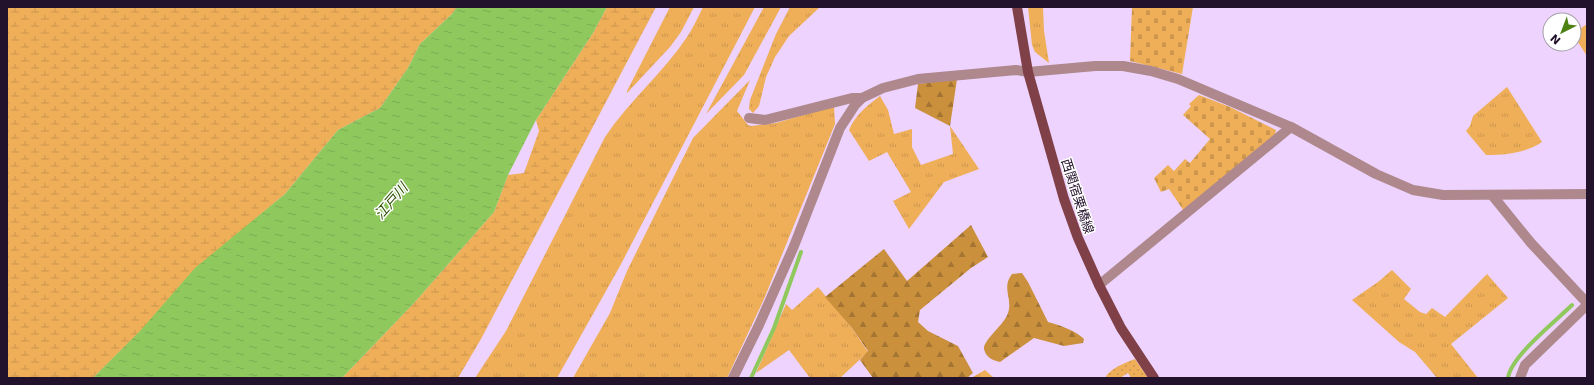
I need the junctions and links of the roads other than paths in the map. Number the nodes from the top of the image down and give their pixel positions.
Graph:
1 (1017, 7) edge
2 (1028, 72) junction
3 (862, 98) junction
4 (749, 118) dead end
5 (1291, 127) junction
6 (1587, 194) edge
7 (1492, 195) junction
8 (1099, 285) junction
9 (1587, 304) edge
10 (733, 378) edge
11 (1154, 378) edge
12 (1520, 378) edge

1 - 2 main road, 西関宿栗橋線
2 - 3 street
2 - 5 street
2 - 8 main road, 西関宿栗橋線
3 - 4 street
3 - 10 street
5 - 7 street
5 - 8 street
6 - 7 street
7 - 9 street
8 - 11 main road, 西関宿栗橋線
9 - 12 street

